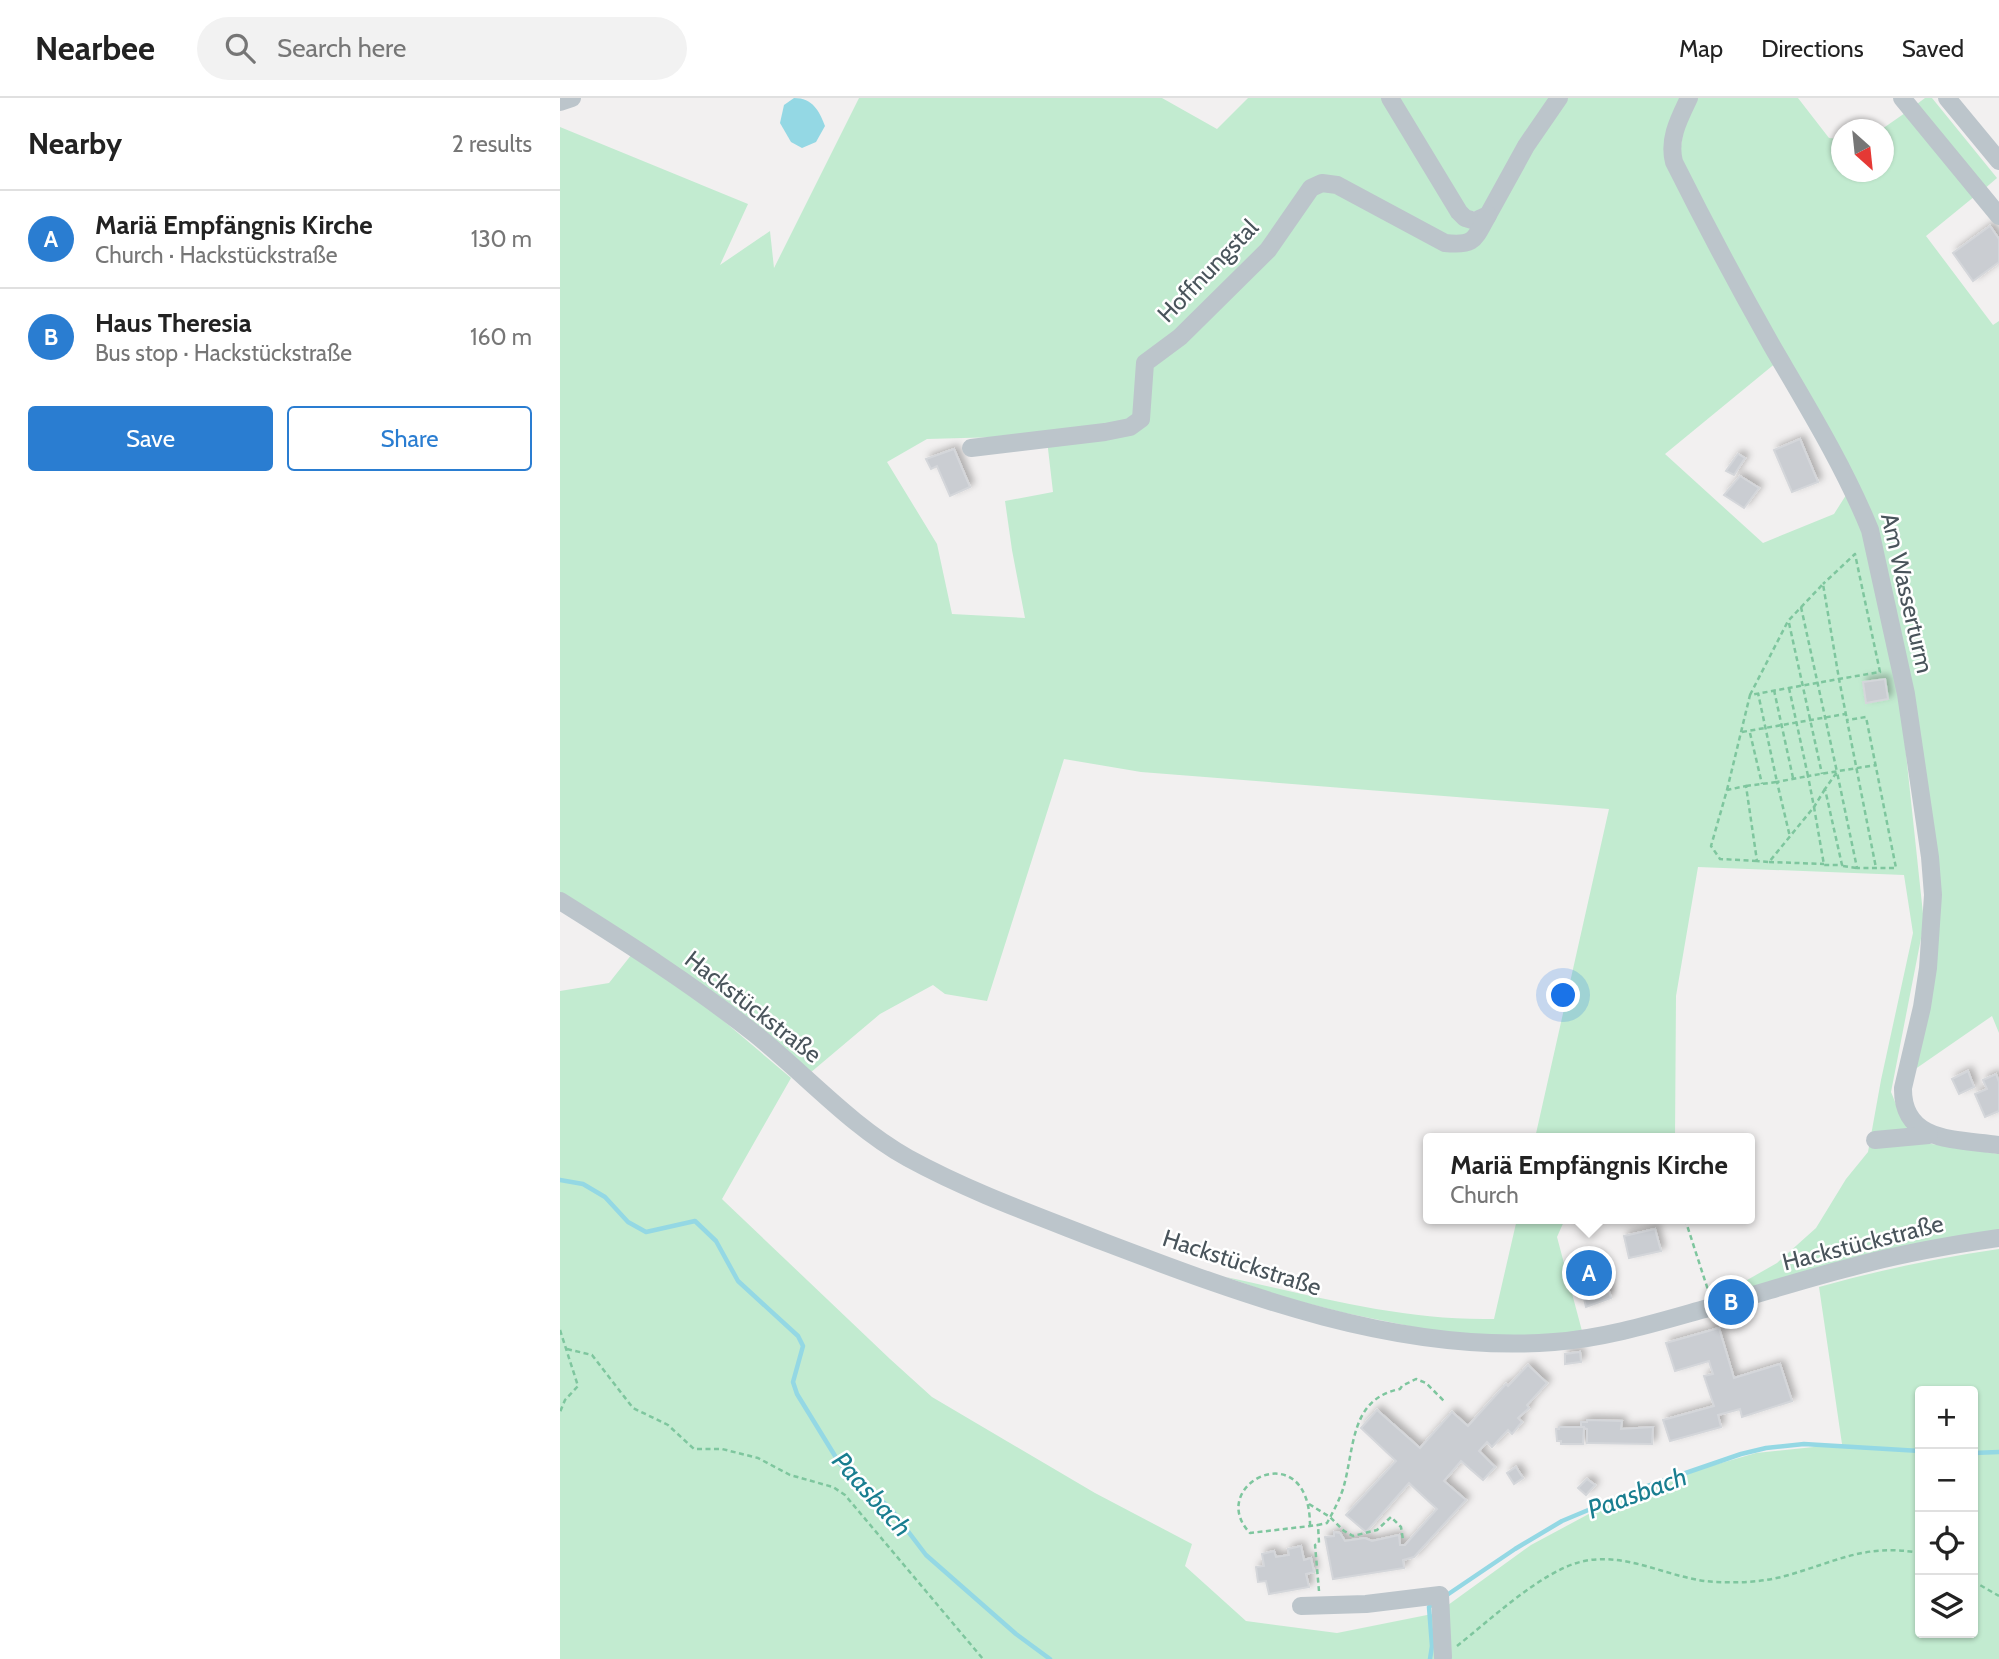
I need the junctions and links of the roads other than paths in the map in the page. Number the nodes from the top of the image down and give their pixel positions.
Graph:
1 (572, 98) edge
2 (1390, 98) edge
3 (1559, 98) edge
4 (1689, 98) edge
5 (1902, 98) edge
6 (1947, 98) edge
7 (560, 102) edge
8 (1999, 161) edge
9 (1488, 215) junction
10 (1999, 216) edge
11 (971, 448) dead end
12 (560, 901) edge
13 (1929, 1135) junction
14 (1875, 1140) dead end
15 (1999, 1145) edge
16 (1999, 1238) edge
17 (1301, 1606) dead end
18 (1443, 1657) road end

1 - 7 street
2 - 9 street
3 - 9 street
4 - 13 street, Am Wasserturm
5 - 10 street
6 - 8 street
9 - 11 street, Hoffnungstal
12 - 16 street, Hackstückstraße
13 - 14 street
13 - 15 street
17 - 18 street

